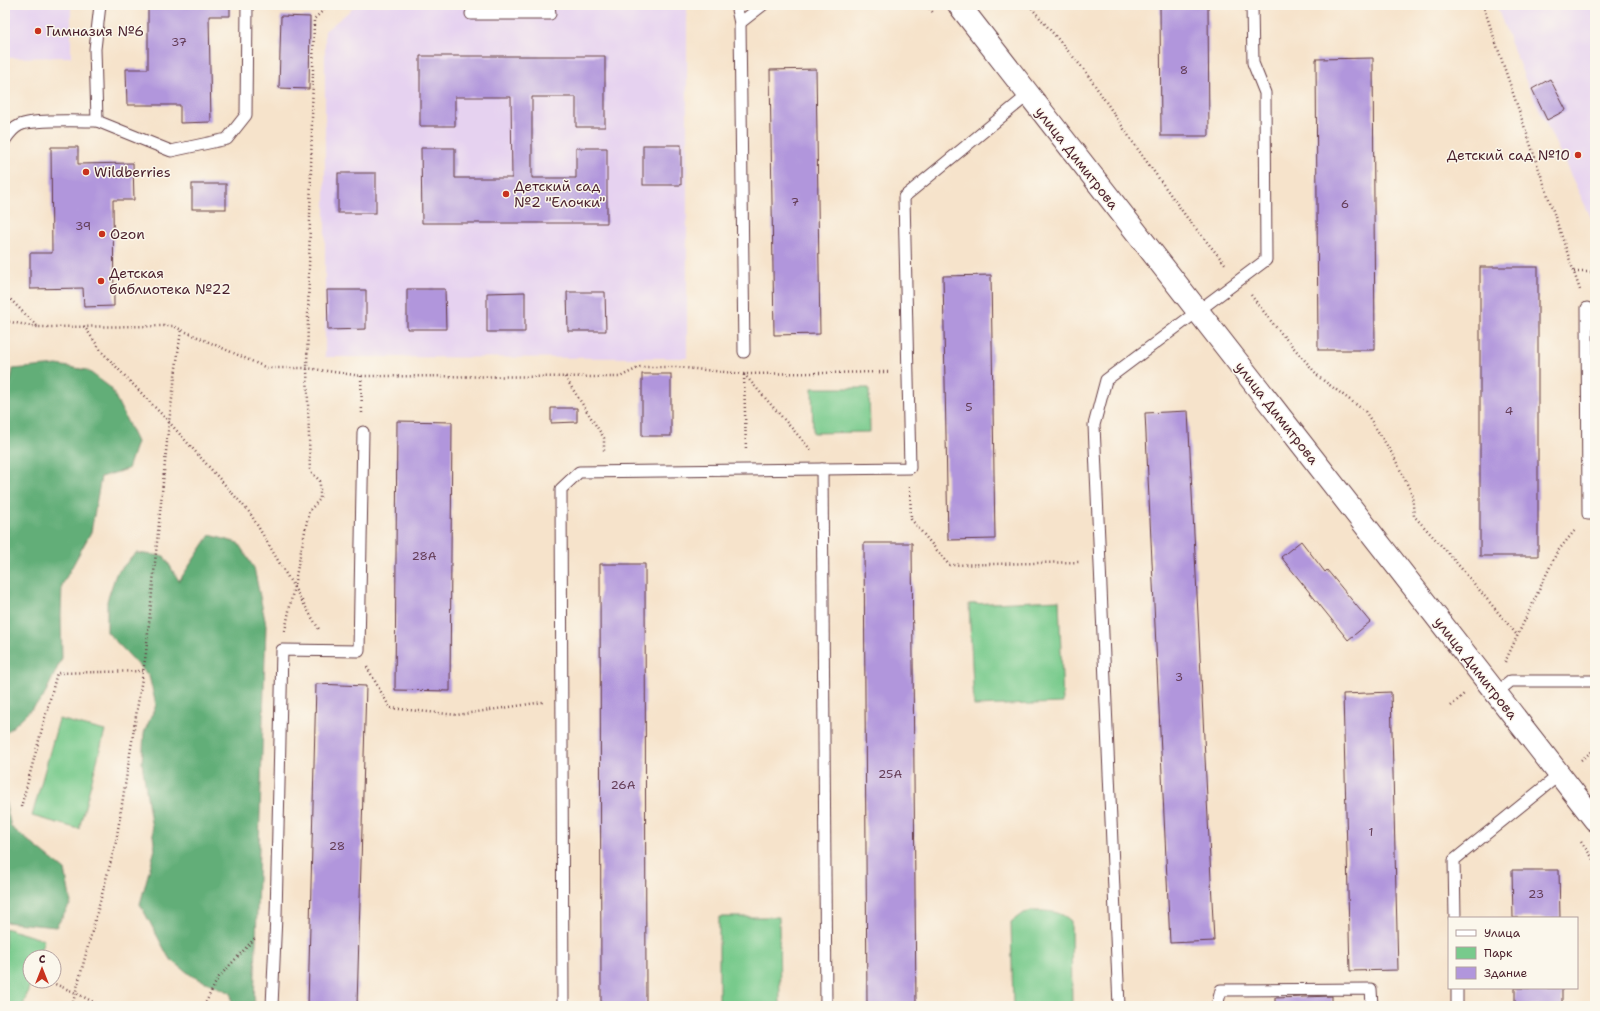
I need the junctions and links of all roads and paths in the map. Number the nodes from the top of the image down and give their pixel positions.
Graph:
1 (100, 5) edge
2 (247, 5) edge
3 (329, 5) edge
4 (550, 5) edge
5 (736, 5) edge
6 (763, 5) edge
7 (959, 5) edge
8 (1029, 5) edge
9 (1252, 5) edge
10 (1483, 5) edge
11 (472, 14) dead end
12 (740, 23) junction
13 (1028, 95) junction
14 (97, 121) junction
15 (5, 140) edge
16 (1574, 272) junction
17 (1595, 272) edge
18 (1239, 280) junction
19 (5, 294) edge
20 (1587, 308) joint
21 (1198, 311) junction
22 (5, 321) edge
23 (84, 326) junction
24 (38, 327) junction
25 (181, 330) junction
26 (744, 352) joint
27 (307, 368) junction
28 (908, 372) junction
29 (744, 374) junction
30 (361, 376) junction
31 (564, 376) junction
32 (169, 422) junction
33 (363, 432) joint
34 (910, 468) junction
35 (822, 469) junction
36 (746, 470) junction
37 (604, 472) junction
38 (1591, 514) edge
39 (1100, 562) junction
40 (294, 588) junction
41 (1517, 635) junction
42 (282, 650) junction
43 (333, 650) junction
44 (359, 651) junction
45 (143, 671) junction
46 (1595, 681) edge
47 (1490, 685) junction
48 (562, 699) junction
49 (1451, 706) dead end
50 (1595, 749) edge
51 (1581, 760) dead end
52 (1559, 775) junction
53 (21, 807) dead end
54 (1595, 820) edge
55 (276, 916) junction
56 (1455, 917) edge
57 (62, 987) edge
58 (1457, 989) edge
59 (76, 993) junction
60 (72, 1006) edge
61 (101, 1006) edge
62 (204, 1006) edge
63 (272, 1006) edge
64 (563, 1006) edge
65 (826, 1006) edge
66 (1118, 1006) edge
67 (1217, 1006) edge
68 (1372, 1006) edge
69 (1457, 1006) edge

1 - 14 lane
2 - 14 lane
3 - 27 path
4 - 11 lane
5 - 12 lane
6 - 12 lane
7 - 13 street, улица Димитрова
8 - 18 path
9 - 18 lane
10 - 16 path
12 - 26 lane
13 - 21 street, улица Димитрова
13 - 28 lane
14 - 15 lane
16 - 17 path
16 - 20 path
18 - 21 lane
18 - 41 path
19 - 24 path
20 - 38 lane
21 - 39 lane
21 - 47 street, улица Димитрова
22 - 24 path
23 - 24 path
23 - 25 path
23 - 32 path
25 - 27 path
25 - 32 path
26 - 29 path
27 - 30 path
27 - 40 path
28 - 29 path
28 - 34 lane
29 - 31 path
29 - 35 path
29 - 36 path
30 - 31 path
30 - 33 path
31 - 37 path
32 - 40 path
32 - 45 path
33 - 44 lane
34 - 35 lane
34 - 39 path
35 - 36 lane
35 - 65 lane
36 - 37 lane
37 - 48 lane
38 - 41 path
39 - 66 lane
40 - 42 path
40 - 43 path
41 - 47 path
42 - 43 lane
42 - 55 lane
43 - 44 lane
44 - 48 path
45 - 53 path
45 - 59 path
46 - 47 lane
47 - 49 path
47 - 52 street, улица Димитрова
48 - 64 lane
50 - 51 path
52 - 54 street, улица Димитрова
52 - 56 lane
55 - 62 path
55 - 63 lane
57 - 59 path
58 - 69 lane
59 - 60 path
59 - 61 path
67 - 68 lane

